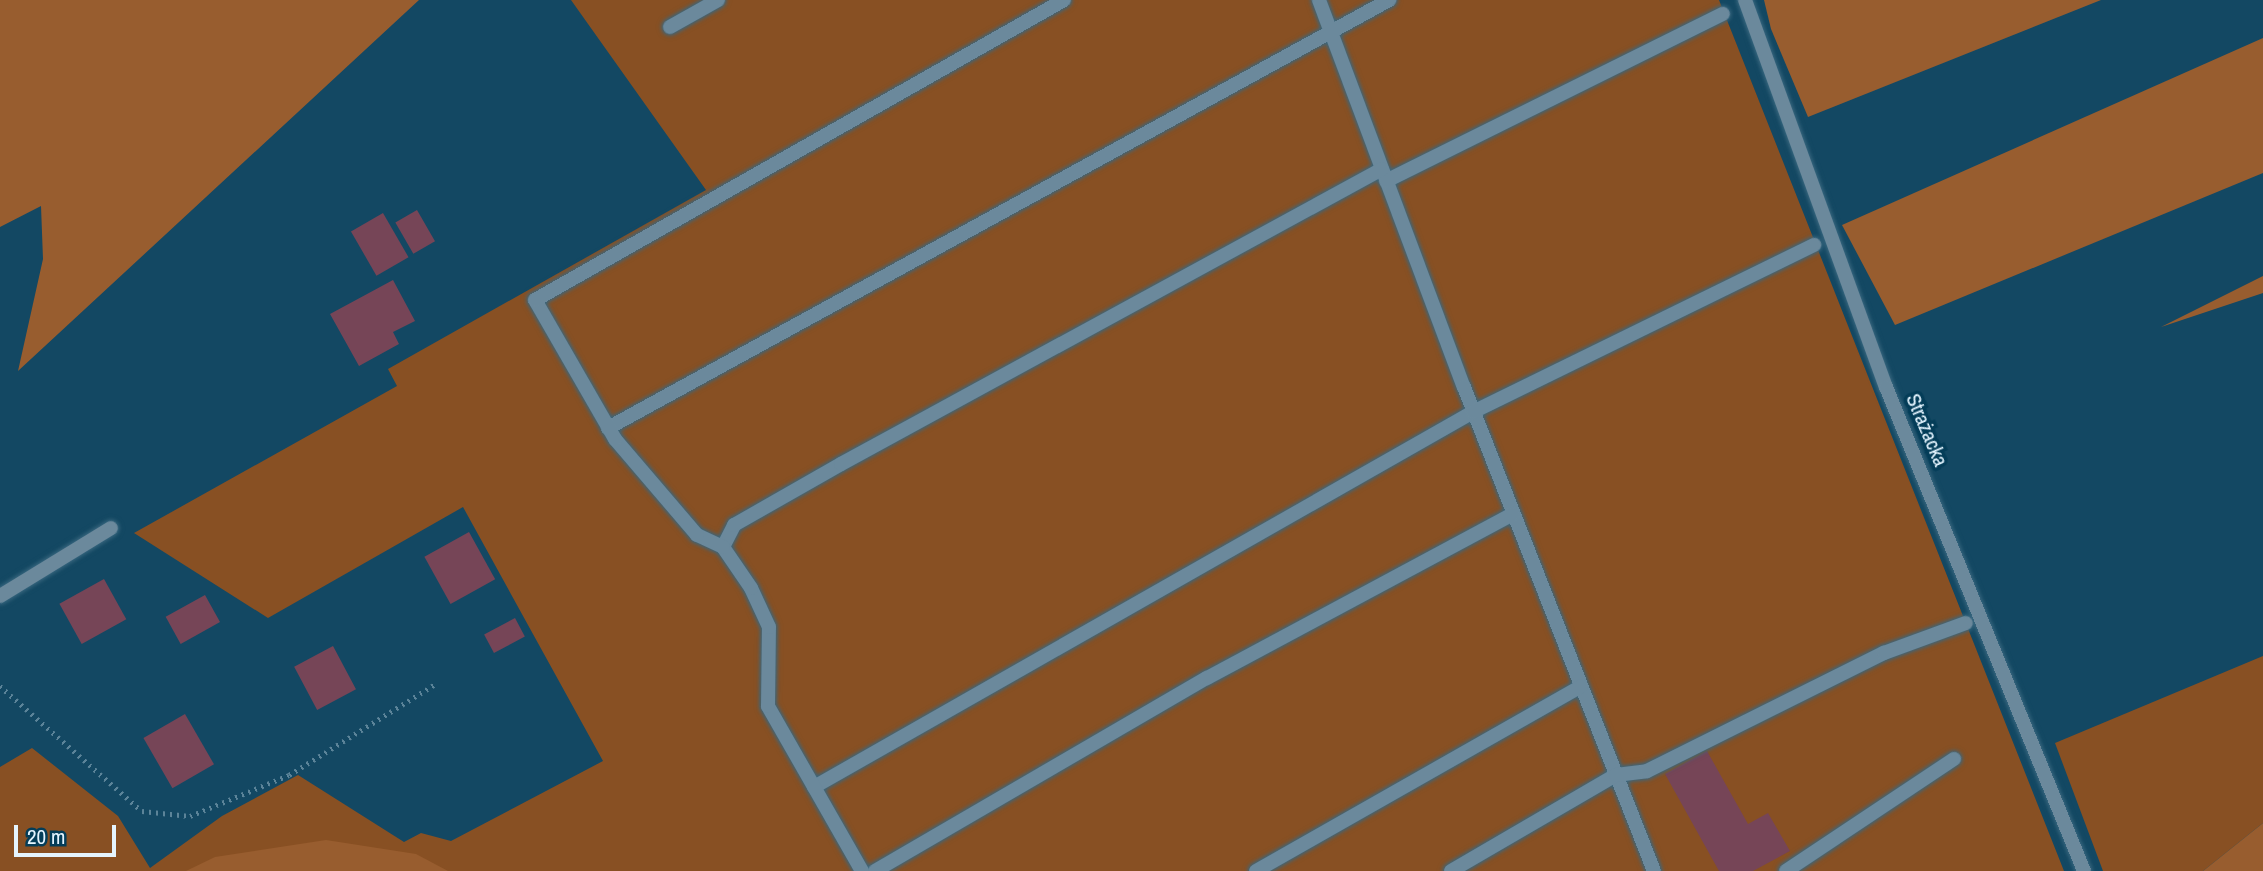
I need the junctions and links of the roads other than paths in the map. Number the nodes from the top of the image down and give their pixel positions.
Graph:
1 (718, 0) edge
2 (1063, 0) edge
3 (1319, 0) edge
4 (1389, 0) edge
5 (1745, 0) edge
6 (1723, 14) dead end
7 (670, 27) dead end
8 (1330, 30) junction
9 (1384, 175) junction
10 (1814, 244) dead end
11 (1474, 412) junction
12 (608, 428) junction
13 (1513, 514) junction
14 (111, 528) dead end
15 (723, 547) junction
16 (0, 596) edge
17 (1966, 623) dead end
18 (1581, 686) junction
19 (1954, 758) dead end
20 (1616, 775) junction
21 (814, 787) junction
22 (862, 871) edge
23 (875, 871) edge
24 (1256, 871) edge
25 (1451, 871) edge
26 (1654, 871) edge
27 (1786, 871) edge
28 (2084, 871) edge

1 - 7 street
2 - 12 street
3 - 8 street
4 - 8 street
5 - 28 street, Strażacka
6 - 9 street
8 - 9 street
8 - 12 street
9 - 11 street
9 - 15 street
10 - 11 street
11 - 13 street
11 - 21 street
12 - 15 street
13 - 18 street
13 - 23 street
14 - 16 street
15 - 21 street
17 - 20 street
18 - 20 street
18 - 24 street
19 - 27 street
20 - 25 street
20 - 26 street
21 - 22 street

